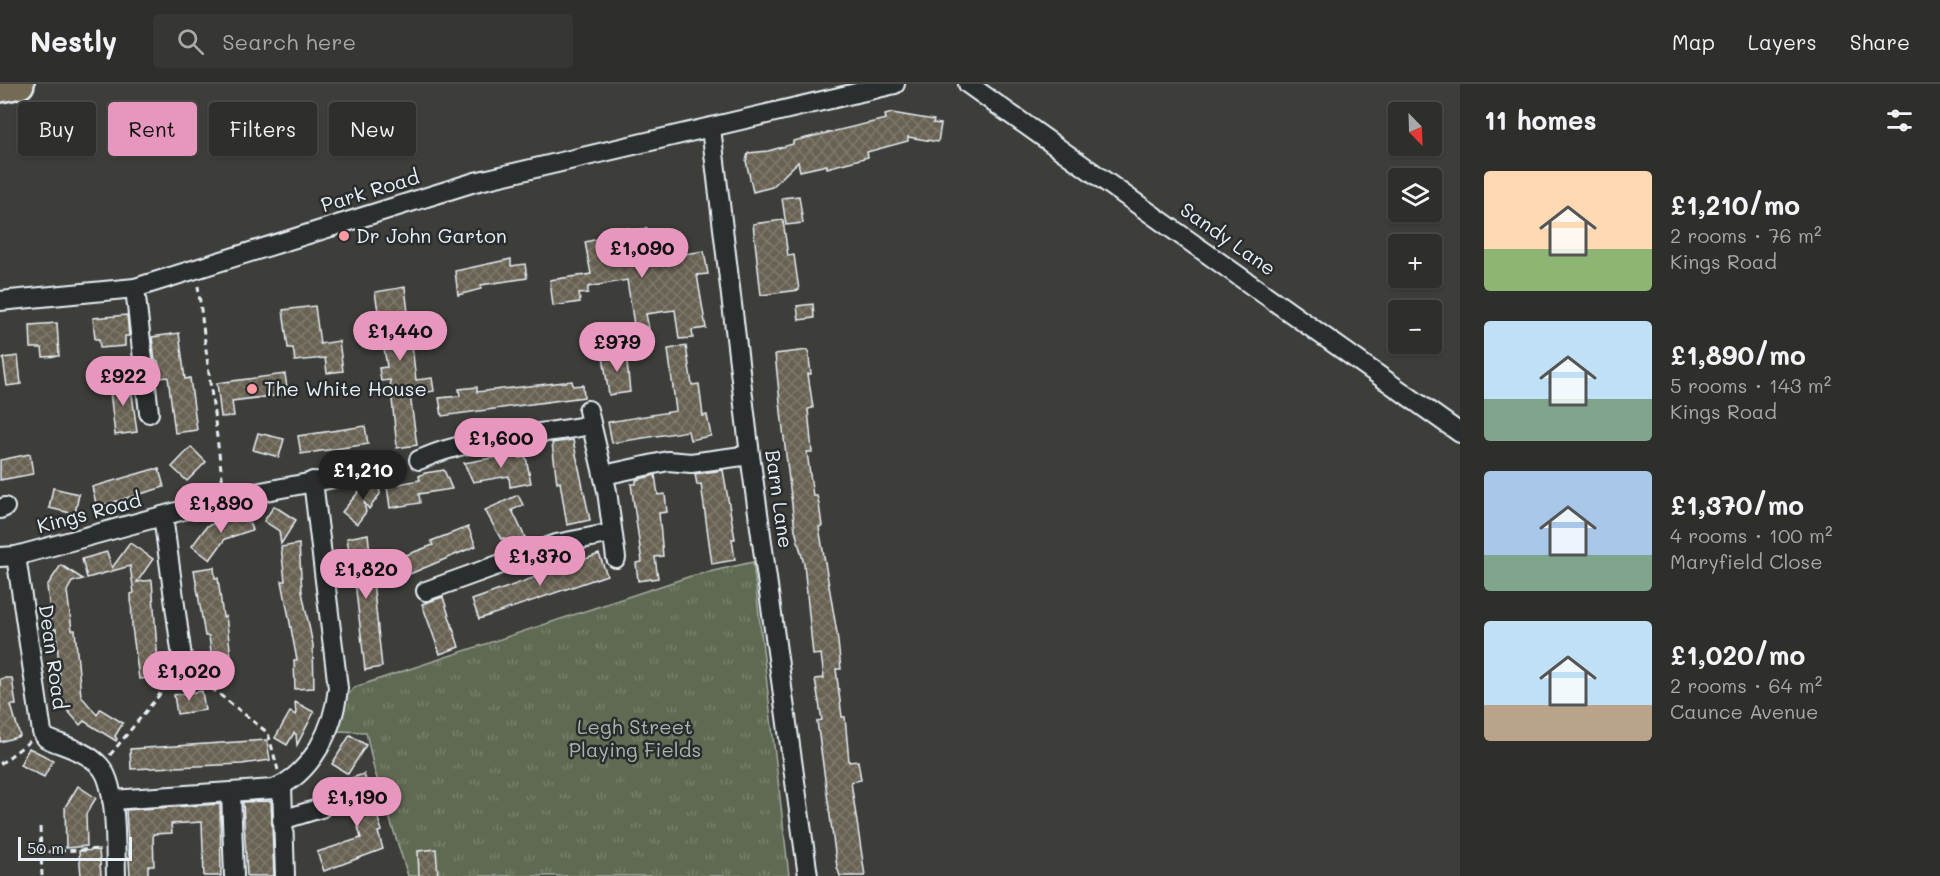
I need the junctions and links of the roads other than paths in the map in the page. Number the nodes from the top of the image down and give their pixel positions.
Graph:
1 (20, 84) edge
2 (895, 84) edge
3 (968, 84) edge
4 (0, 88) edge
5 (711, 128) junction
6 (135, 288) junction
7 (0, 300) edge
8 (149, 413) dead end
9 (1460, 433) edge
10 (750, 455) junction
11 (419, 460) dead end
12 (366, 472) dead end
13 (603, 475) junction
14 (313, 480) junction
15 (163, 516) junction
16 (612, 533) junction
17 (8, 556) edge
18 (616, 558) dead end
19 (426, 591) dead end
20 (183, 665) road end
21 (282, 786) junction
22 (231, 794) junction
23 (112, 800) junction
24 (321, 808) dead end
25 (282, 820) junction
26 (116, 876) edge
27 (234, 876) edge
28 (285, 876) edge
29 (808, 876) edge

1 - 4 highway
2 - 5 street, Park Road
3 - 9 street, Sandy Lane
5 - 6 street, Park Road
5 - 10 street, Barn Lane
6 - 7 street, Park Road
6 - 8 street
10 - 13 street
10 - 29 street, Barn Lane
11 - 13 street
12 - 14 street, Kings Road
13 - 16 street
14 - 15 street, Kings Road
14 - 21 street
15 - 17 street, Kings Road
15 - 20 street
16 - 18 street
16 - 19 street
17 - 23 street, Dean Road
21 - 22 street
21 - 25 street
22 - 23 street
22 - 27 street
23 - 26 street
24 - 25 street
25 - 28 street

